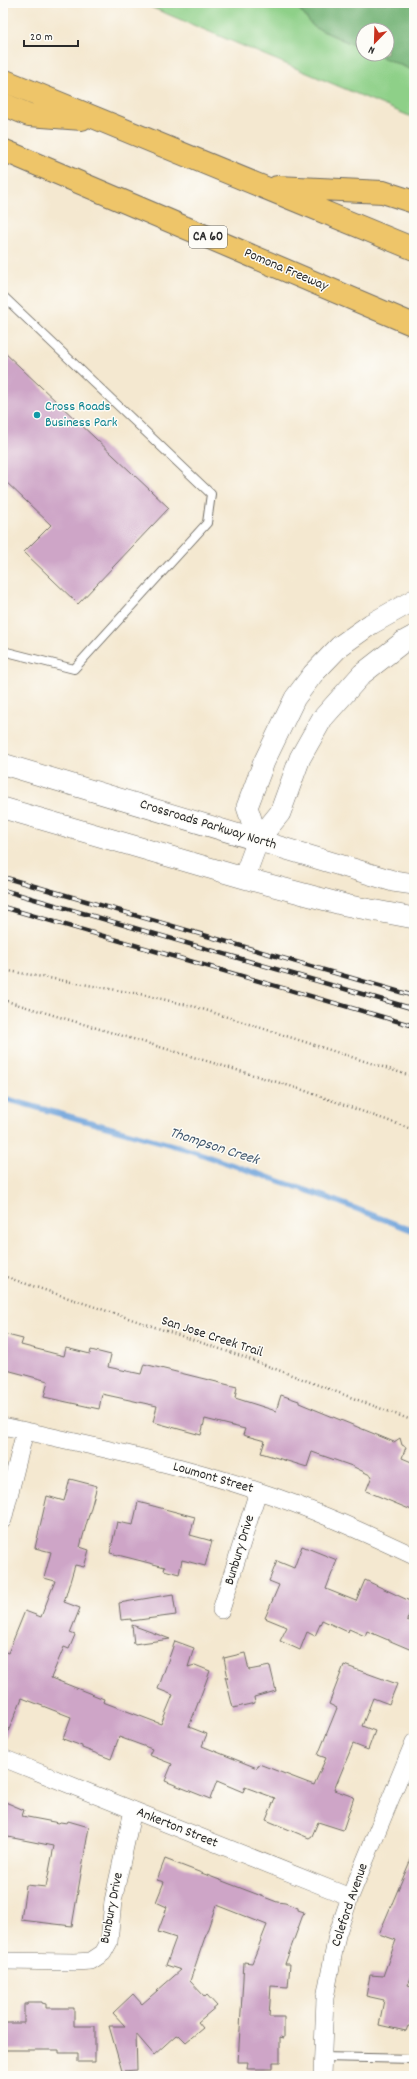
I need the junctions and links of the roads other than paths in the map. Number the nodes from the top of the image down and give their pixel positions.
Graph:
1 (3, 80) edge
2 (3, 104) edge
3 (104, 121) junction
4 (3, 150) edge
5 (260, 186) junction
6 (414, 202) edge
7 (414, 249) edge
8 (3, 296) edge
9 (414, 325) edge
10 (414, 600) edge
11 (414, 636) edge
12 (3, 651) edge
13 (3, 764) edge
14 (3, 808) edge
15 (258, 840) junction
16 (244, 878) junction
17 (414, 884) edge
18 (414, 918) edge
19 (3, 1426) edge
20 (25, 1431) junction
21 (258, 1491) junction
22 (3, 1520) edge
23 (414, 1556) edge
24 (222, 1610) dead end
25 (414, 1742) edge
26 (3, 1758) edge
27 (133, 1810) junction
28 (350, 1897) junction
29 (3, 1960) edge
30 (322, 2057) junction
31 (414, 2059) edge
32 (322, 2076) edge

1 - 3 highway
2 - 3 highway
3 - 5 highway
4 - 9 highway, Pomona Freeway / CA 60
5 - 6 highway
5 - 7 highway
8 - 12 lane
10 - 15 street
11 - 15 street
13 - 15 street, Crossroads Parkway North
14 - 16 street
15 - 16 street
15 - 17 street, Crossroads Parkway North
16 - 18 street
19 - 20 street, Loumont Street
20 - 21 street, Loumont Street
20 - 22 street
21 - 23 street, Loumont Street
21 - 24 street, Bunbury Drive
25 - 28 street, Coleford Avenue
26 - 27 street, Ankerton Street
27 - 28 street, Ankerton Street
27 - 29 street, Bunbury Drive
28 - 30 street, Coleford Avenue
30 - 31 lane
30 - 32 street, Coleford Avenue

